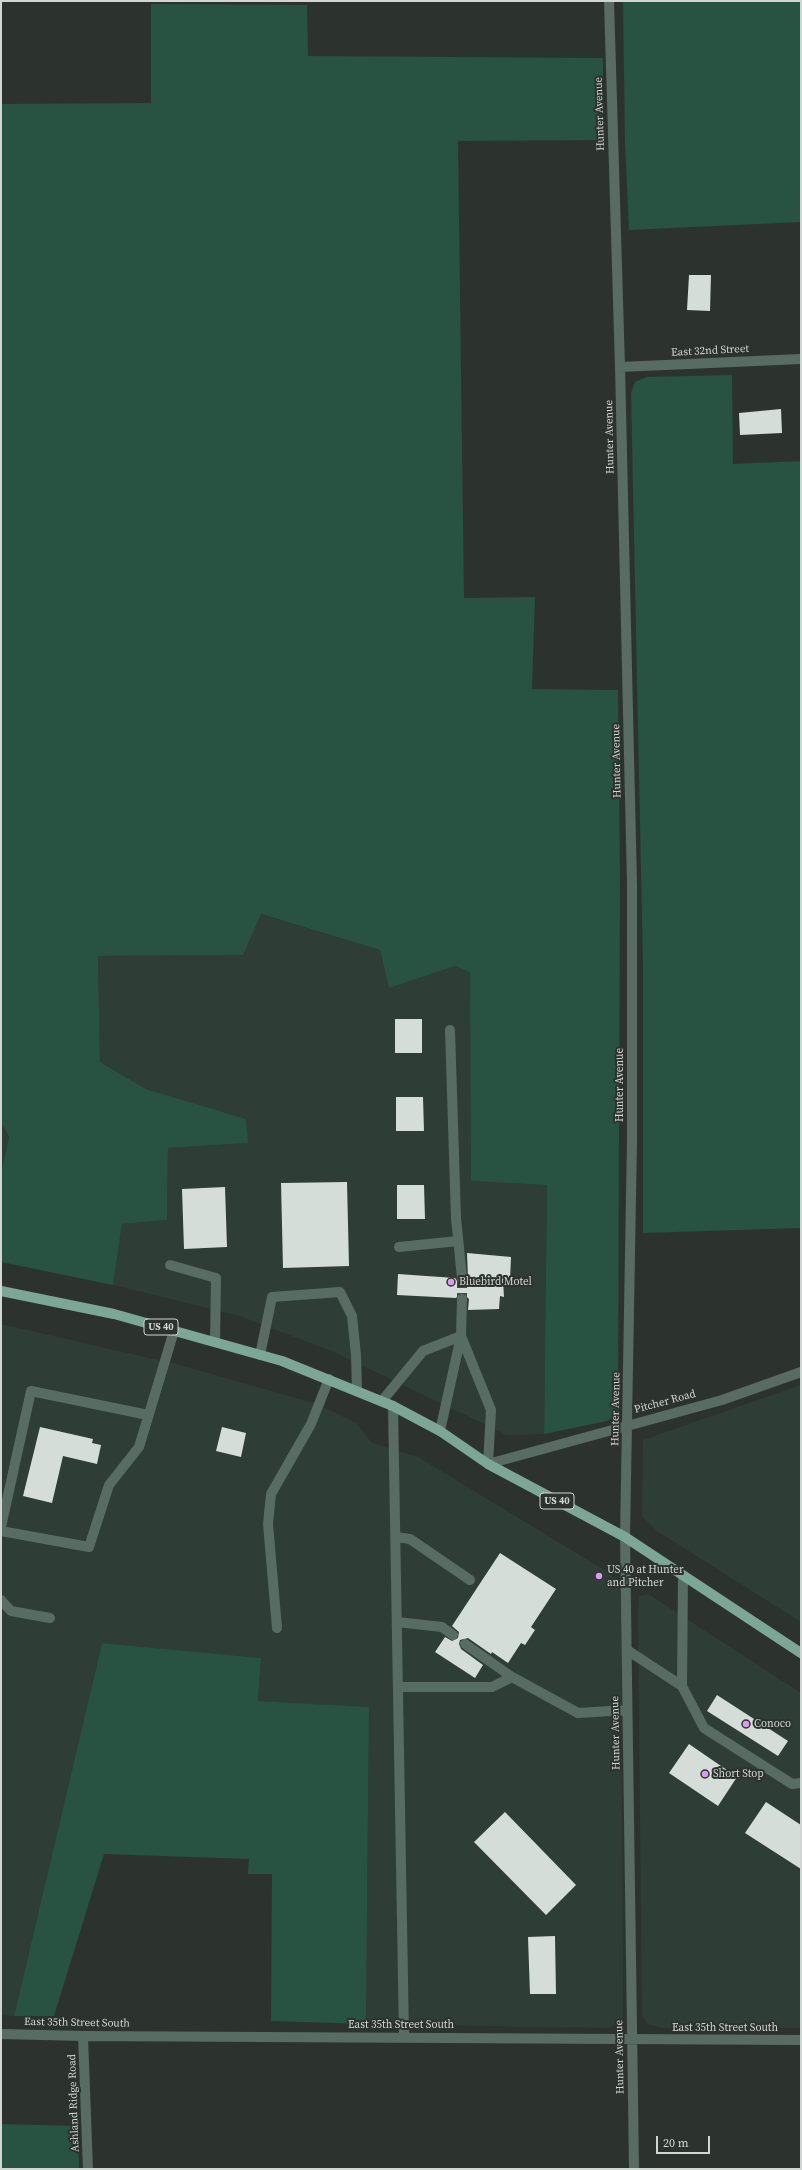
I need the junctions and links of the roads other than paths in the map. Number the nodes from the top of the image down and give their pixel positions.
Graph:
1 (609, 1) edge
2 (801, 359) edge
3 (620, 367) junction
4 (450, 1030) dead end
5 (458, 1242) junction
6 (400, 1247) dead end
7 (170, 1265) dead end
8 (462, 1278) tunnel mouth
9 (1, 1291) edge
10 (462, 1299) tunnel mouth
11 (174, 1331) junction
12 (461, 1336) junction
13 (215, 1342) junction
14 (260, 1355) junction
15 (801, 1372) edge
16 (329, 1379) junction
17 (357, 1391) junction
18 (382, 1401) junction
19 (393, 1406) junction
20 (148, 1415) junction
21 (628, 1424) junction
22 (440, 1431) junction
23 (488, 1464) junction
24 (1, 1527) edge
25 (1, 1531) edge
26 (396, 1537) junction
27 (625, 1537) junction
28 (683, 1576) junction
29 (470, 1580) dead end
30 (1, 1600) edge
31 (50, 1618) dead end
32 (397, 1622) junction
33 (277, 1628) dead end
34 (453, 1636) dead end
35 (465, 1644) dead end
36 (627, 1650) junction
37 (801, 1653) edge
38 (512, 1677) junction
39 (682, 1686) junction
40 (398, 1687) junction
41 (628, 1710) junction
42 (801, 1783) edge
43 (1, 2034) edge
44 (83, 2036) junction
45 (404, 2036) junction
46 (632, 2039) junction
47 (801, 2040) edge
48 (88, 2169) edge
49 (634, 2169) edge

1 - 3 street, Hunter Avenue
2 - 3 street, East 32nd Street
3 - 21 street, Hunter Avenue
4 - 5 street
5 - 6 street
5 - 8 street
7 - 13 street
9 - 11 main road, US 40
10 - 12 street
11 - 13 main road, US 40
11 - 20 street
12 - 18 street
12 - 22 street
12 - 23 street
13 - 14 main road, US 40
14 - 16 main road, US 40
14 - 17 street
15 - 21 street, Pitcher Road
16 - 17 main road, US 40
16 - 33 street
17 - 18 main road, US 40
18 - 19 main road, US 40
19 - 22 main road, US 40
19 - 26 street
20 - 24 street
20 - 25 street
21 - 23 street, Pitcher Road
21 - 27 street, Hunter Avenue
22 - 23 main road, US 40
23 - 27 main road, US 40
26 - 29 street
26 - 32 street
27 - 28 main road, US 40
27 - 36 street, Hunter Avenue
28 - 37 main road, US 40
28 - 39 street
30 - 31 street
32 - 34 street
32 - 40 street
35 - 38 street
36 - 39 street
36 - 41 street, Hunter Avenue
38 - 40 street
38 - 41 street
39 - 42 street
40 - 45 street
41 - 46 street, Hunter Avenue
43 - 44 street, East 35th Street South
44 - 45 street, East 35th Street South
44 - 48 street, Ashland Ridge Road
45 - 46 street, East 35th Street South
46 - 47 street, East 35th Street South
46 - 49 street, Hunter Avenue

